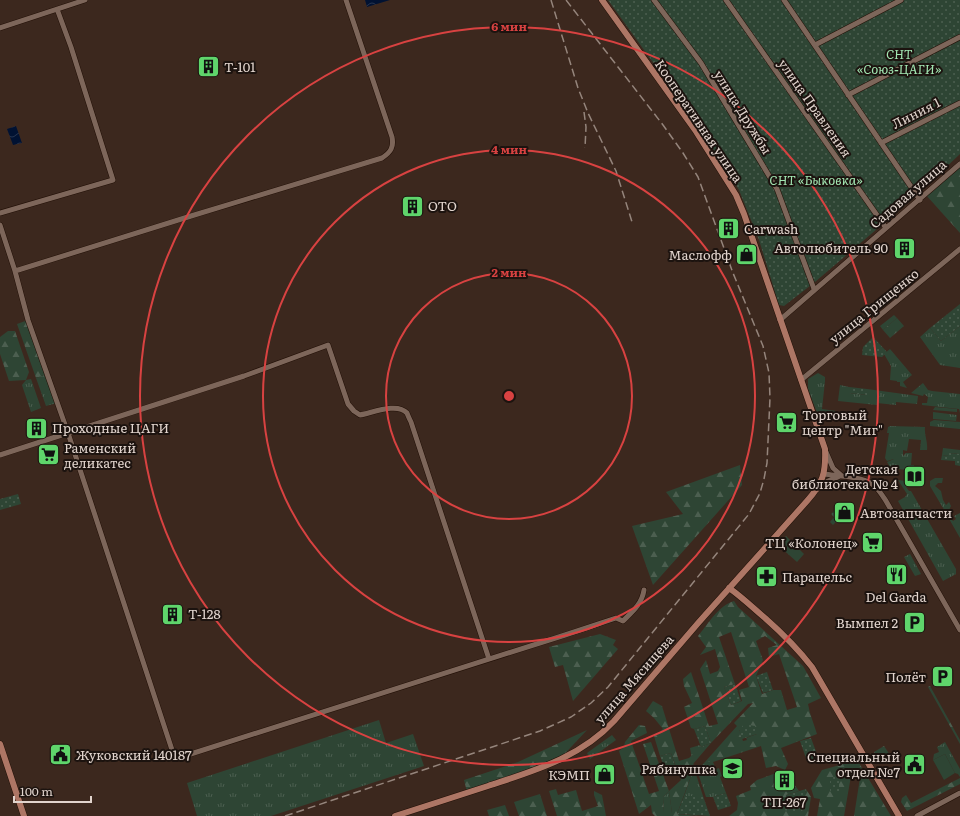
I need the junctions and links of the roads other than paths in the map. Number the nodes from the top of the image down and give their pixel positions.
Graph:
1 (85, 0) edge
2 (346, 0) edge
3 (602, 0) edge
4 (654, 0) edge
5 (726, 0) edge
6 (784, 0) edge
7 (901, 0) edge
8 (57, 9) junction
9 (0, 28) edge
10 (960, 37) edge
11 (815, 45) junction
12 (848, 95) junction
13 (960, 103) edge
14 (881, 142) junction
15 (960, 164) edge
16 (920, 200) junction
17 (0, 213) edge
18 (0, 226) edge
19 (886, 228) junction
20 (960, 249) edge
21 (15, 271) junction
22 (814, 290) junction
23 (780, 320) junction
24 (801, 380) junction
25 (68, 433) junction
26 (825, 449) junction
27 (0, 455) edge
28 (824, 474) junction
29 (843, 477) junction
30 (816, 490) junction
31 (729, 588) junction
32 (644, 590) dead end
33 (960, 630) edge
34 (489, 659) junction
35 (0, 744) edge
36 (960, 793) edge
37 (24, 816) edge
38 (395, 816) edge
39 (899, 816) edge
40 (917, 816) edge

1 - 8 street
2 - 21 street
3 - 23 main road, Кооперативная улица
4 - 22 street, улица Дружбы
5 - 19 street, улица Правления
6 - 11 street
7 - 11 street
8 - 9 street
8 - 17 street
10 - 12 street
11 - 12 street
12 - 14 street
13 - 14 street, Линия 1
14 - 16 street
15 - 16 street, Садовая улица
16 - 19 street, Садовая улица
18 - 21 street
19 - 22 street, Садовая улица
20 - 24 street, улица Грищенко
21 - 25 street
22 - 23 street, Садовая улица
23 - 24 main road, Кооперативная улица
24 - 26 main road, Кооперативная улица
25 - 27 street
25 - 34 street
25 - 34 street
26 - 28 main road, Кооперативная улица
26 - 29 street
28 - 29 street
28 - 30 main road, Кооперативная улица
29 - 30 street
29 - 33 street
30 - 31 main road, улица Мясищева
31 - 38 main road, улица Мясищева
31 - 39 main road
32 - 34 street
35 - 37 main road
36 - 40 street

